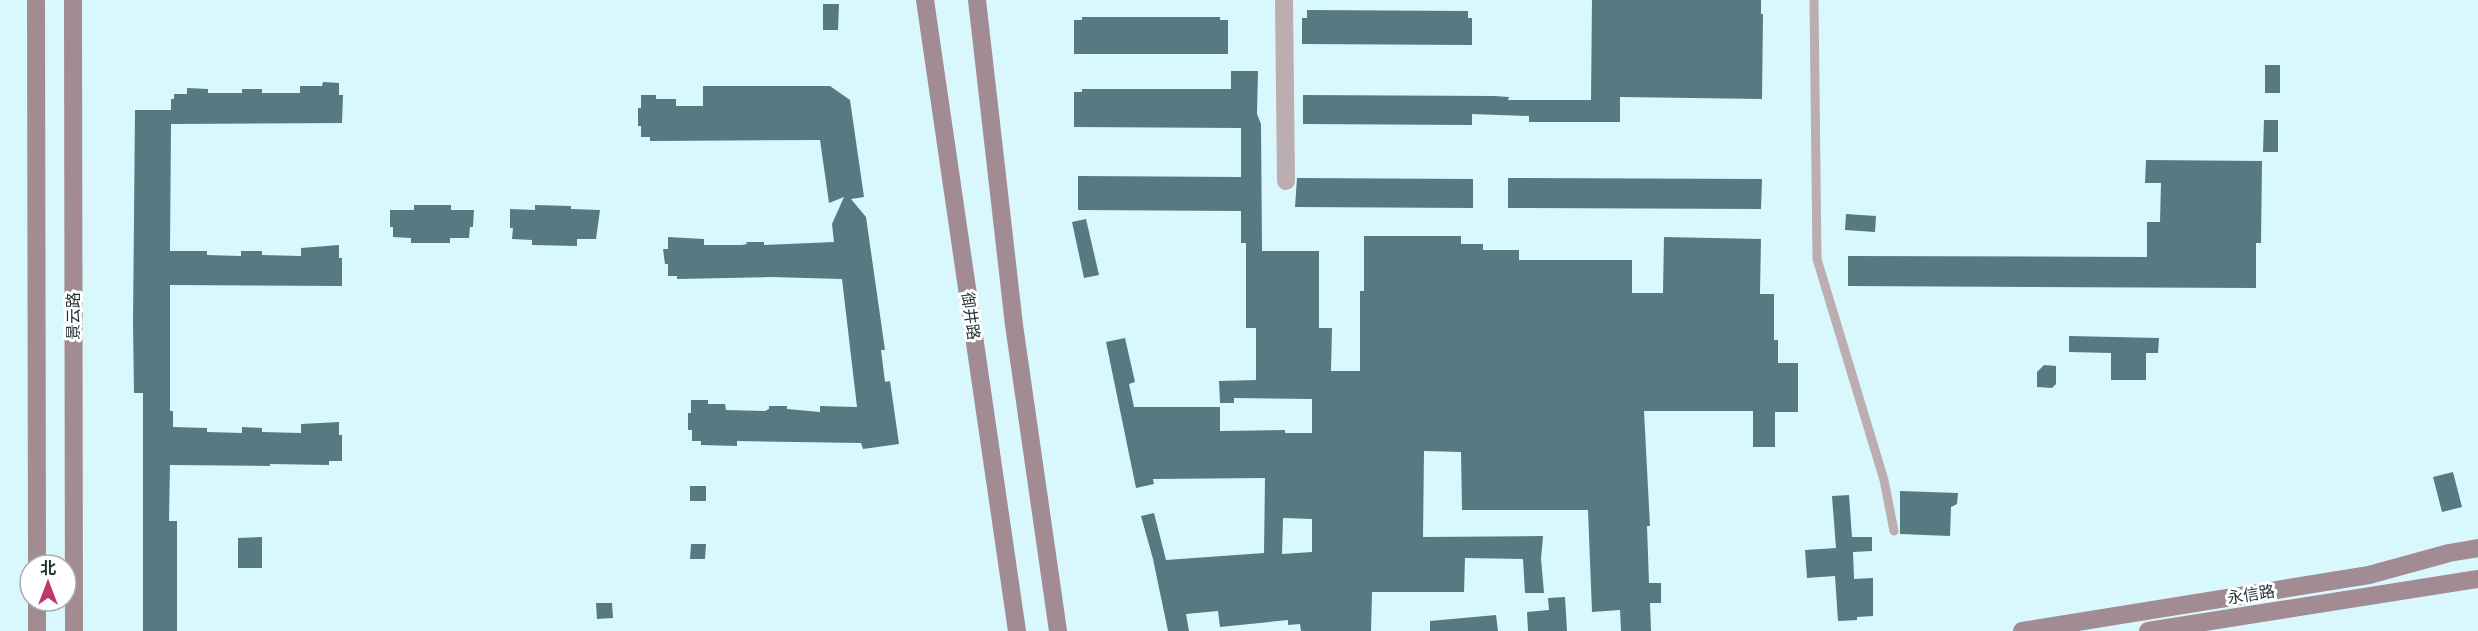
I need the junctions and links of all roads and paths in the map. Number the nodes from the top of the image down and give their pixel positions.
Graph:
1 (36, 0) edge
2 (73, 0) edge
3 (925, 0) edge
4 (977, 0) edge
5 (1284, 0) edge
6 (1814, 0) edge
7 (1286, 181) dead end
8 (1894, 531) dead end
9 (2478, 548) edge
10 (37, 553) edge
11 (2478, 579) edge
12 (37, 613) edge
13 (37, 631) edge
14 (74, 631) edge
15 (1017, 631) edge
16 (1058, 631) edge
17 (2022, 631) edge
18 (2148, 631) edge

1 - 10 street
2 - 14 street, 景云路
3 - 15 street, 御井路
4 - 16 street
5 - 7 street
6 - 8 lane
9 - 17 street, 永信路
11 - 18 street, 永信路
12 - 13 street

